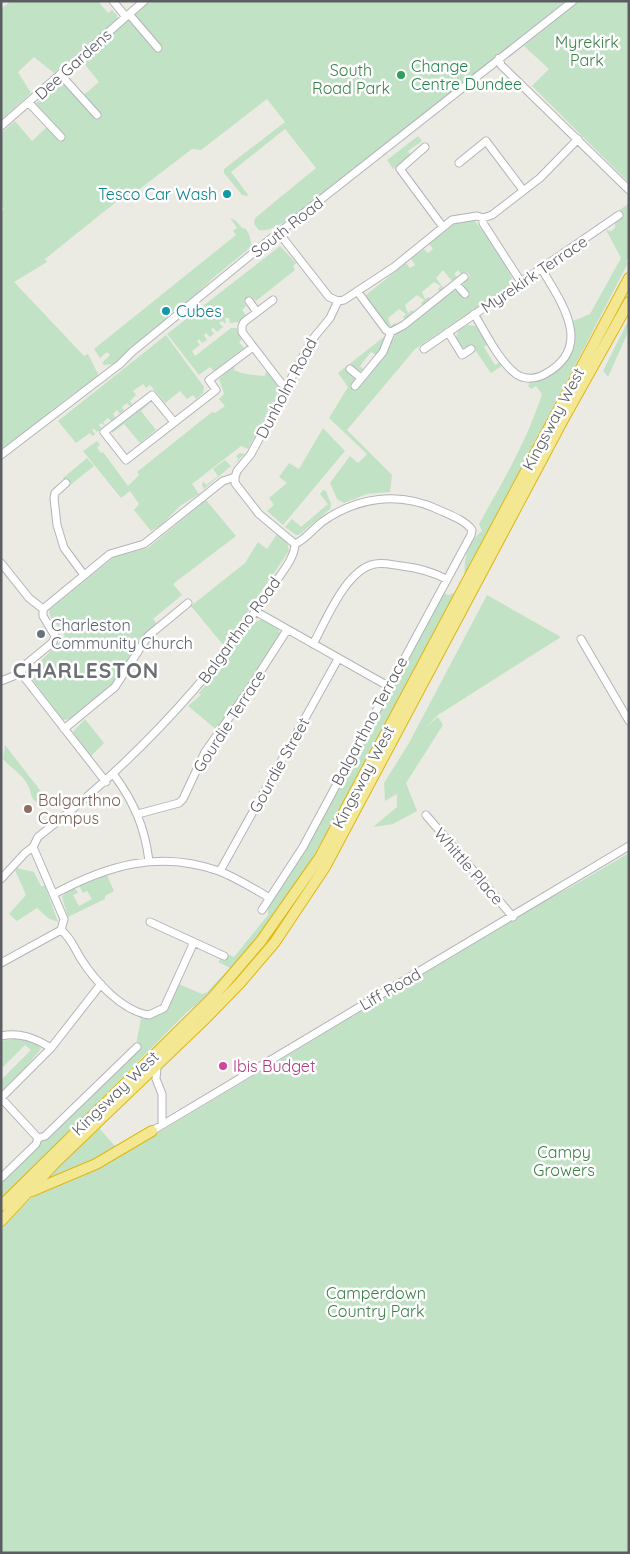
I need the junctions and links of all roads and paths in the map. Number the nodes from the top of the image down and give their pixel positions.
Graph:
1 (113, 1) edge
2 (144, 1) edge
3 (574, 1) edge
4 (128, 16) junction
5 (158, 48) dead end
6 (499, 58) junction
7 (60, 74) junction
8 (29, 103) junction
9 (97, 115) dead end
10 (1, 126) edge
11 (61, 137) dead end
12 (578, 139) junction
13 (425, 147) dead end
14 (459, 163) dead end
15 (627, 188) edge
16 (524, 190) junction
17 (629, 197) edge
18 (619, 215) dead end
19 (483, 218) junction
20 (443, 227) junction
21 (279, 233) junction
22 (541, 268) junction
23 (464, 277) dead end
24 (629, 278) edge
25 (521, 282) junction
26 (456, 284) junction
27 (357, 291) junction
28 (465, 294) dead end
29 (273, 300) dead end
30 (249, 301) dead end
31 (338, 301) junction
32 (629, 302) edge
33 (258, 312) junction
34 (474, 314) junction
35 (392, 332) junction
36 (448, 332) junction
37 (253, 347) junction
38 (424, 348) dead end
39 (471, 349) dead end
40 (350, 369) dead end
41 (361, 378) junction
42 (287, 386) junction
43 (354, 386) dead end
44 (174, 422) junction
45 (1, 455) edge
46 (234, 477) junction
47 (66, 484) dead end
48 (472, 530) joint
49 (295, 544) junction
50 (1, 563) edge
51 (84, 575) junction
52 (446, 579) junction
53 (188, 603) dead end
54 (43, 609) junction
55 (256, 611) junction
56 (287, 630) junction
57 (581, 639) dead end
58 (312, 644) junction
59 (338, 659) junction
60 (20, 673) junction
61 (1, 682) edge
62 (388, 686) junction
63 (629, 720) edge
64 (64, 729) junction
65 (114, 775) junction
66 (106, 782) junction
67 (138, 814) junction
68 (426, 815) dead end
69 (629, 846) edge
70 (33, 847) junction
71 (149, 861) junction
72 (220, 872) junction
73 (1, 879) edge
74 (54, 894) junction
75 (270, 898) junction
76 (262, 910) dead end
77 (513, 916) junction
78 (150, 922) dead end
79 (61, 930) junction
80 (194, 942) junction
81 (224, 956) dead end
82 (1, 963) edge
83 (101, 984) junction
84 (1, 1036) edge
85 (51, 1048) junction
86 (132, 1048) dead end
87 (157, 1067) junction
88 (1, 1098) edge
89 (162, 1126) junction
90 (152, 1131) joint
91 (38, 1138) junction
92 (1, 1178) edge
93 (27, 1193) junction
94 (1, 1206) edge
95 (1, 1221) edge

1 - 4 street
2 - 4 street, Dee Gardens
3 - 6 street, South Road
4 - 5 street
4 - 7 street, Dee Gardens
6 - 12 street
6 - 21 street, South Road
7 - 8 street, Dee Gardens
7 - 9 street
8 - 10 street, Dee Gardens
8 - 11 street
12 - 15 street
12 - 16 street
13 - 20 street
14 - 16 street
15 - 17 street
16 - 19 street
18 - 22 street, Myrekirk Terrace
19 - 20 street
19 - 25 street
20 - 27 street
21 - 31 street
21 - 45 street, South Road
22 - 25 street, Myrekirk Terrace
22 - 34 street
23 - 26 street
24 - 94 highway, Kingsway West
25 - 34 street, Myrekirk Terrace
26 - 28 street
26 - 35 street
27 - 31 street
27 - 35 street
29 - 33 street
30 - 33 street
31 - 42 street, Dunholm Road
32 - 87 highway, Kingsway West
33 - 37 street
34 - 36 street, Myrekirk Terrace
35 - 41 street
36 - 38 street, Myrekirk Terrace
36 - 39 street
37 - 42 street
37 - 44 street
40 - 41 street
41 - 43 street
42 - 46 street, Dunholm Road
44 - 44 street
46 - 49 street
46 - 51 street, Dunholm Road
47 - 51 street
48 - 49 street, Balgarthno Road
48 - 52 street, Balgarthno Terrace
49 - 55 street, Balgarthno Road
50 - 54 street
51 - 54 street, Dunholm Road
52 - 58 street
52 - 62 street, Balgarthno Terrace
53 - 64 street
54 - 60 street
55 - 56 street
55 - 65 street, Balgarthno Road
56 - 58 street
56 - 67 street, Gourdie Terrace
57 - 63 street
58 - 59 street
59 - 62 street
59 - 72 street, Gourdie Street
60 - 61 street
60 - 64 street
62 - 75 street, Balgarthno Terrace
64 - 66 street
65 - 66 street, Balgarthno Road
65 - 67 street
66 - 70 street, Balgarthno Road
67 - 71 street
68 - 77 street, Whittle Place
69 - 77 street, Liff Road
70 - 73 street, Balgarthno Road
70 - 74 street
71 - 72 street
71 - 74 street
72 - 75 street
74 - 79 street
75 - 76 street, Balgarthno Terrace
77 - 89 street, Liff Road
78 - 80 street
79 - 82 street
79 - 83 street
80 - 81 street
80 - 83 street
83 - 85 street
84 - 85 street
85 - 88 street
86 - 91 street
87 - 89 street
87 - 93 highway, Kingsway West
88 - 91 street
89 - 90 street, Liff Road
90 - 93 highway
91 - 92 street
93 - 95 highway, Kingsway West

